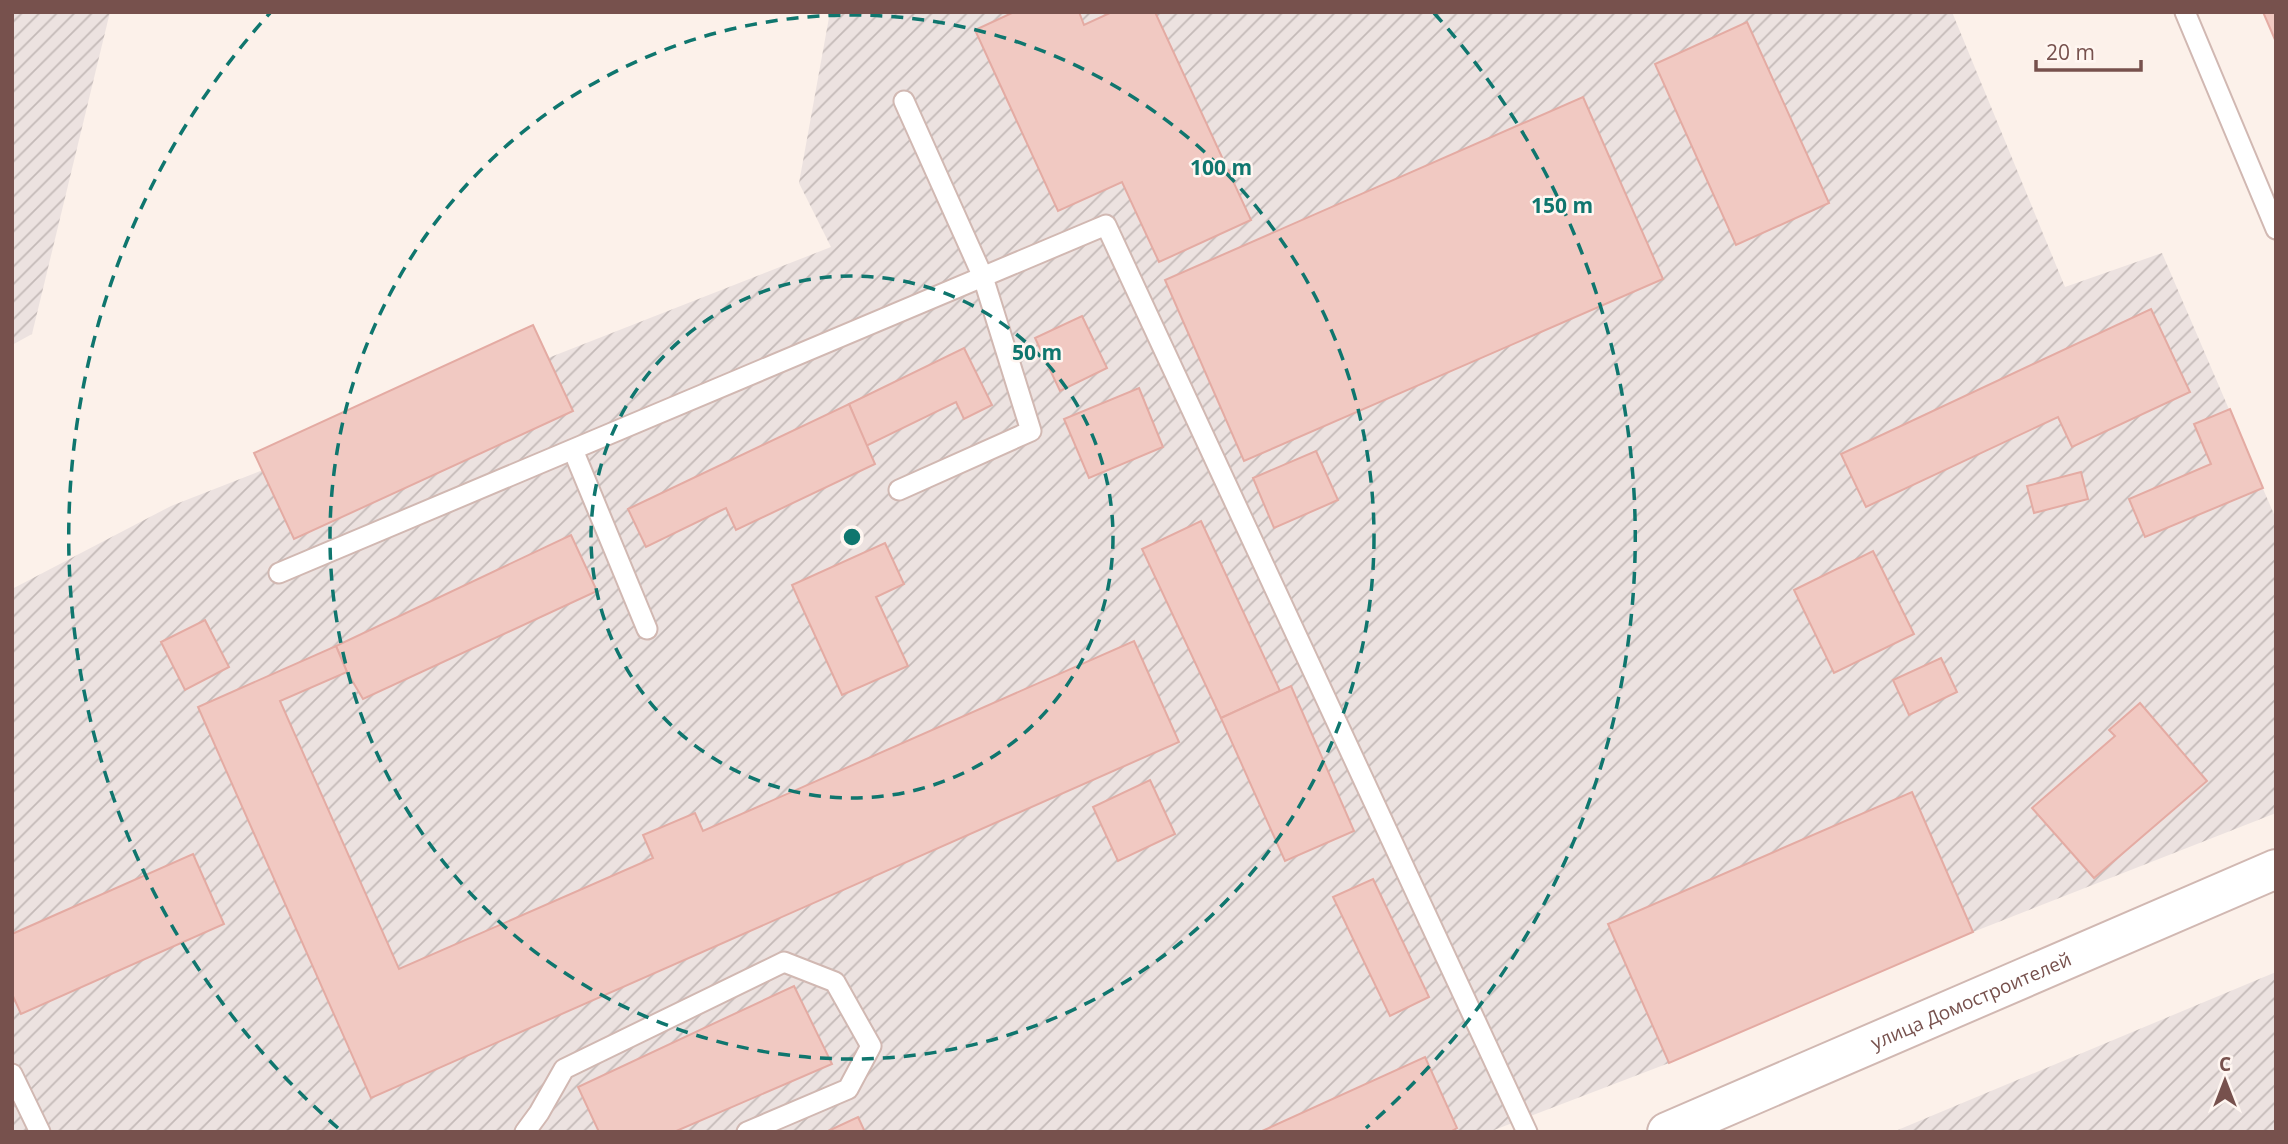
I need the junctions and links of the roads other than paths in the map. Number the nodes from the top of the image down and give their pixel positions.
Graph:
1 (2185, 12) edge
2 (904, 102) dead end
3 (2276, 229) edge
4 (983, 277) junction
5 (573, 450) junction
6 (899, 490) dead end
7 (279, 573) dead end
8 (647, 629) dead end
9 (2276, 869) edge
10 (12, 1074) edge
11 (40, 1132) edge
12 (525, 1132) edge
13 (747, 1132) edge
14 (1527, 1132) edge
15 (1667, 1132) edge

1 - 3 lane
2 - 4 lane
4 - 5 lane
4 - 6 lane
4 - 14 lane
5 - 7 lane
5 - 8 lane
9 - 15 street, улица Домостроителей
10 - 11 lane
12 - 13 lane

